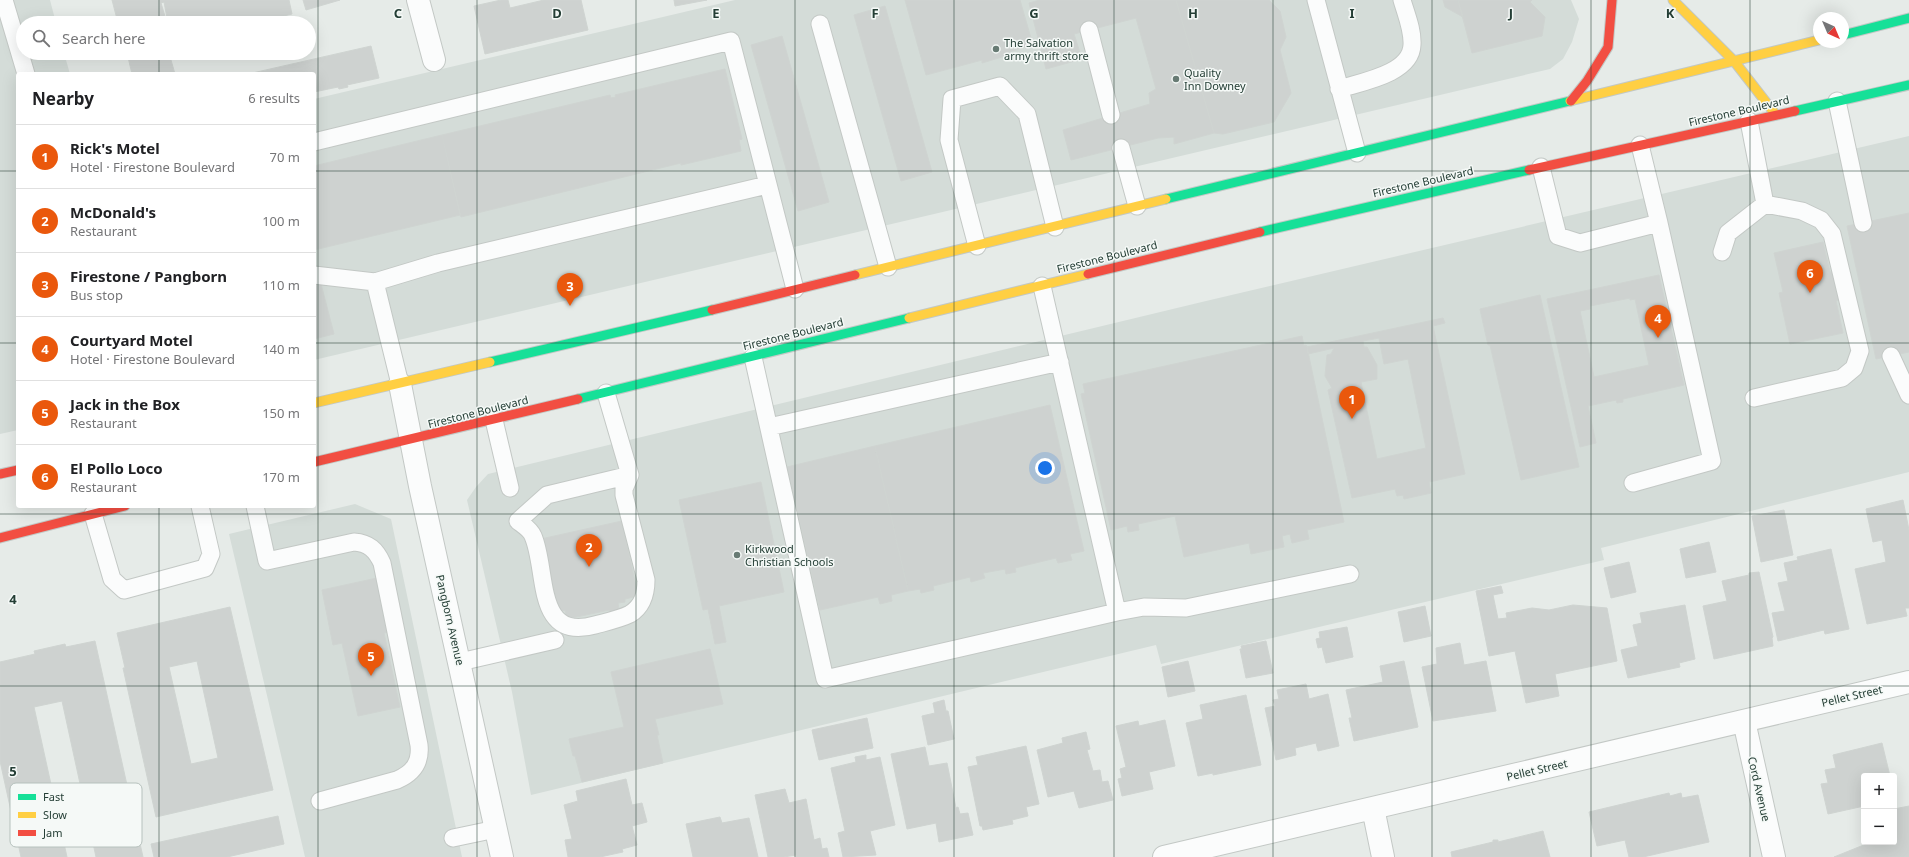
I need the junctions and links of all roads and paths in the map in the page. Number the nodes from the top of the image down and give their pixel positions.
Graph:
1 (4, 0) edge
2 (418, 0) edge
3 (1316, 0) edge
4 (1402, 0) edge
5 (1612, 0) edge
6 (1673, 0) edge
7 (1909, 18) edge
8 (820, 24) dead end
9 (1089, 30) dead end
10 (1849, 33) edge
11 (16, 40) edge
12 (1813, 41) edge
13 (22, 60) edge
14 (434, 60) dead end
15 (1734, 61) junction
16 (25, 72) edge
17 (1909, 85) edge
18 (1339, 89) junction
19 (1571, 101) junction
20 (1838, 101) junction
21 (1111, 115) dead end
22 (1776, 115) junction
23 (1749, 121) junction
24 (316, 142) edge
25 (1640, 145) junction
26 (1121, 148) dead end
27 (1357, 153) junction
28 (1541, 168) junction
29 (767, 185) junction
30 (1765, 204) junction
31 (1137, 206) junction
32 (1659, 223) junction
33 (1863, 223) dead end
34 (1055, 227) junction
35 (977, 246) junction
36 (1722, 252) dead end
37 (888, 267) junction
38 (316, 275) edge
39 (375, 282) junction
40 (1042, 286) junction
41 (795, 289) junction
42 (1891, 356) dead end
43 (753, 357) junction
44 (1060, 362) junction
45 (400, 384) junction
46 (606, 393) junction
47 (1909, 395) edge
48 (1754, 398) dead end
49 (316, 403) edge
50 (494, 420) junction
51 (769, 427) junction
52 (411, 440) junction
53 (316, 462) edge
54 (16, 470) edge
55 (0, 474) edge
56 (630, 475) junction
57 (1633, 483) dead end
58 (510, 488) dead end
59 (117, 508) edge
60 (200, 508) edge
61 (255, 508) edge
62 (93, 514) junction
63 (0, 538) edge
64 (1350, 574) dead end
65 (1117, 612) junction
66 (555, 640) dead end
67 (460, 662) junction
68 (1909, 682) edge
69 (1744, 721) junction
70 (320, 801) dead end
71 (1373, 808) junction
72 (496, 829) junction
73 (453, 838) dead end
74 (502, 857) edge
75 (1164, 857) edge
76 (1383, 857) edge
77 (1774, 857) edge

1 - 11 lane
2 - 14 street
3 - 18 lane
4 - 18 lane
5 - 19 main road
6 - 15 main road
7 - 10 main road
8 - 37 lane
9 - 21 lane
12 - 15 main road
13 - 16 lane
15 - 19 main road
15 - 22 main road
17 - 20 main road, Firestone Boulevard
18 - 27 lane
19 - 27 main road
20 - 22 main road, Firestone Boulevard
20 - 33 lane
22 - 23 main road, Firestone Boulevard
23 - 25 main road, Firestone Boulevard
23 - 30 lane
24 - 29 lane
25 - 28 main road, Firestone Boulevard
25 - 32 lane
26 - 31 lane
27 - 31 main road
28 - 32 lane
28 - 40 main road, Firestone Boulevard
29 - 39 lane
29 - 41 lane
30 - 36 lane
30 - 48 lane
31 - 34 main road
32 - 57 lane
34 - 35 main road
34 - 35 lane
35 - 37 main road
37 - 41 main road
38 - 39 lane
39 - 45 lane
40 - 43 main road, Firestone Boulevard
40 - 44 lane
41 - 45 main road
42 - 47 lane
43 - 46 main road, Firestone Boulevard
43 - 51 lane
44 - 51 lane
44 - 65 lane
45 - 49 main road
45 - 52 street, Pangborn Avenue
46 - 50 main road, Firestone Boulevard
46 - 56 lane
50 - 52 main road, Firestone Boulevard
50 - 58 lane
51 - 65 lane
52 - 53 main road, Firestone Boulevard
52 - 67 street, Pangborn Avenue
54 - 55 main road
56 - 56 lane
59 - 62 main road
60 - 62 lane
61 - 70 lane
62 - 63 main road
64 - 65 lane
66 - 67 lane
67 - 72 street, Pangborn Avenue
68 - 69 street, Pellet Street
69 - 71 street, Pellet Street
69 - 77 street, Cord Avenue
71 - 75 street, Pellet Street
71 - 76 street
72 - 73 lane
72 - 74 street, Pangborn Avenue

